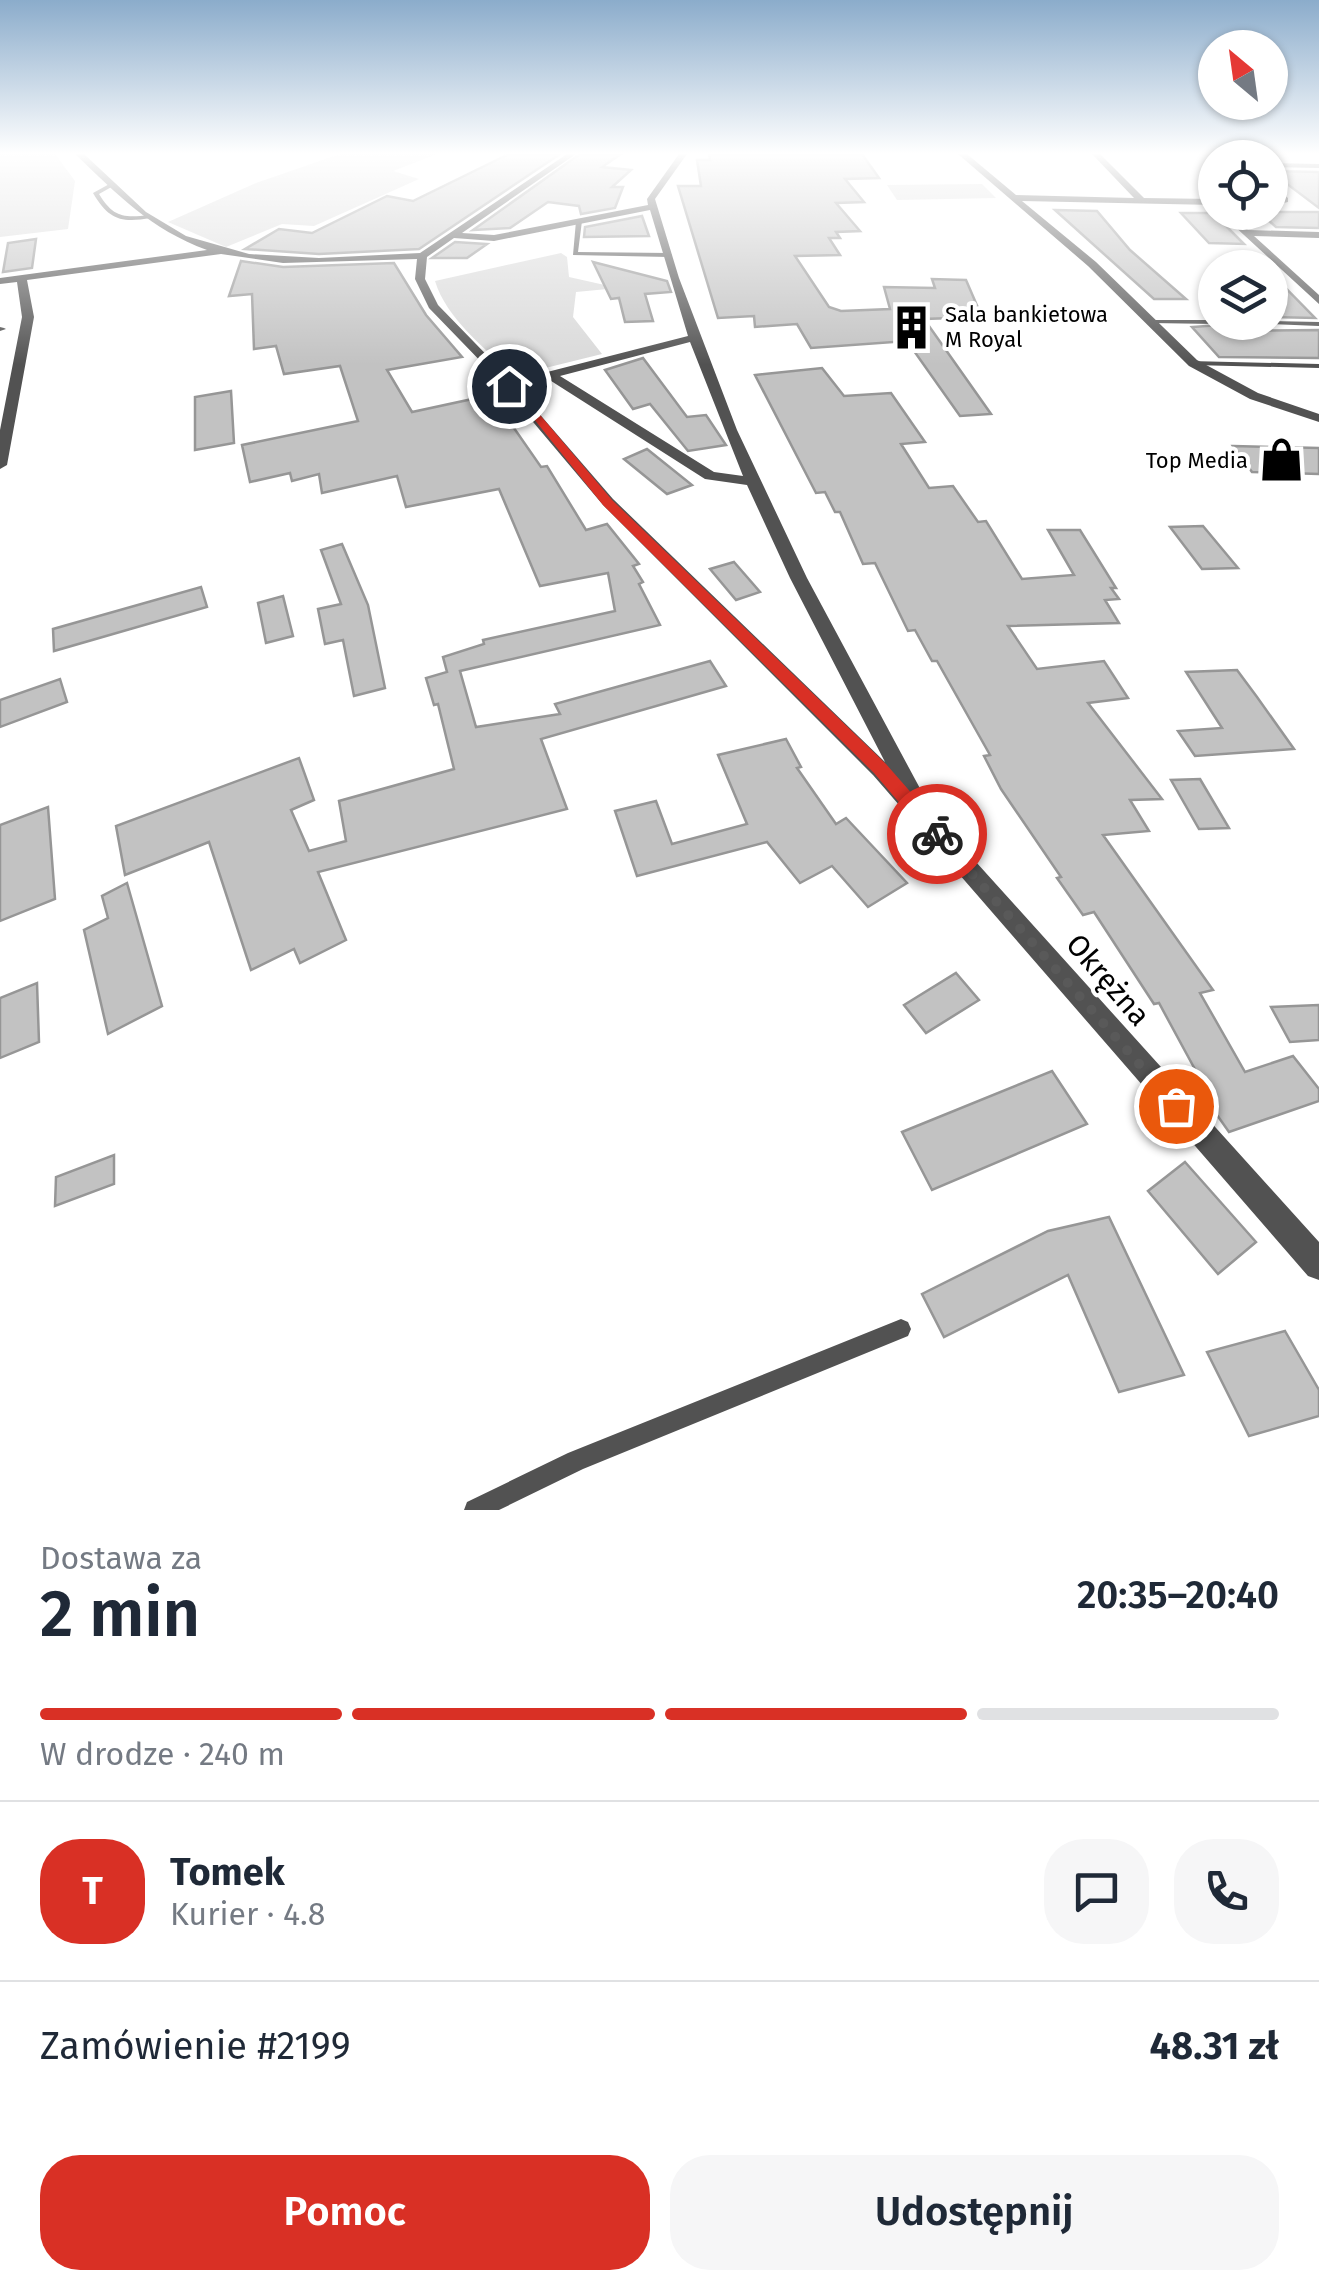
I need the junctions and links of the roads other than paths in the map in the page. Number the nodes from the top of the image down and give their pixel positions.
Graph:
1 (164, 224) edge
2 (464, 224) edge
3 (566, 224) edge
4 (579, 224) edge
5 (659, 224) edge
6 (1045, 224) edge
7 (1241, 230) edge
8 (1244, 233) junction
9 (448, 235) junction
10 (1319, 235) edge
11 (222, 250) junction
12 (669, 255) junction
13 (422, 256) junction
14 (21, 278) junction
15 (0, 281) edge
16 (1319, 301) edge
17 (1150, 321) junction
18 (1198, 322) edge
19 (1288, 323) edge
20 (1319, 324) edge
21 (692, 338) junction
22 (1193, 363) junction
23 (1319, 366) edge
24 (550, 375) junction
25 (509, 386) junction
26 (1319, 418) edge
27 (0, 466) edge
28 (751, 481) junction
29 (930, 827) junction
30 (1319, 1265) edge
31 (901, 1330) dead end
32 (475, 1510) edge

1 - 11 street
2 - 9 street
3 - 9 street
4 - 12 lane
5 - 12 street, Okrężna
6 - 17 street
7 - 8 street
8 - 10 street
8 - 16 street
9 - 13 street
11 - 13 street
11 - 14 street
12 - 21 street, Okrężna
13 - 25 street, Okrężna
14 - 15 street
14 - 27 street
17 - 18 lane
17 - 22 street
19 - 20 lane
21 - 24 street
21 - 28 street, Okrężna
22 - 23 lane
22 - 26 street
24 - 25 street
24 - 28 street
25 - 29 street, Okrężna
28 - 29 street, Okrężna
29 - 30 street, Okrężna
31 - 32 lane

